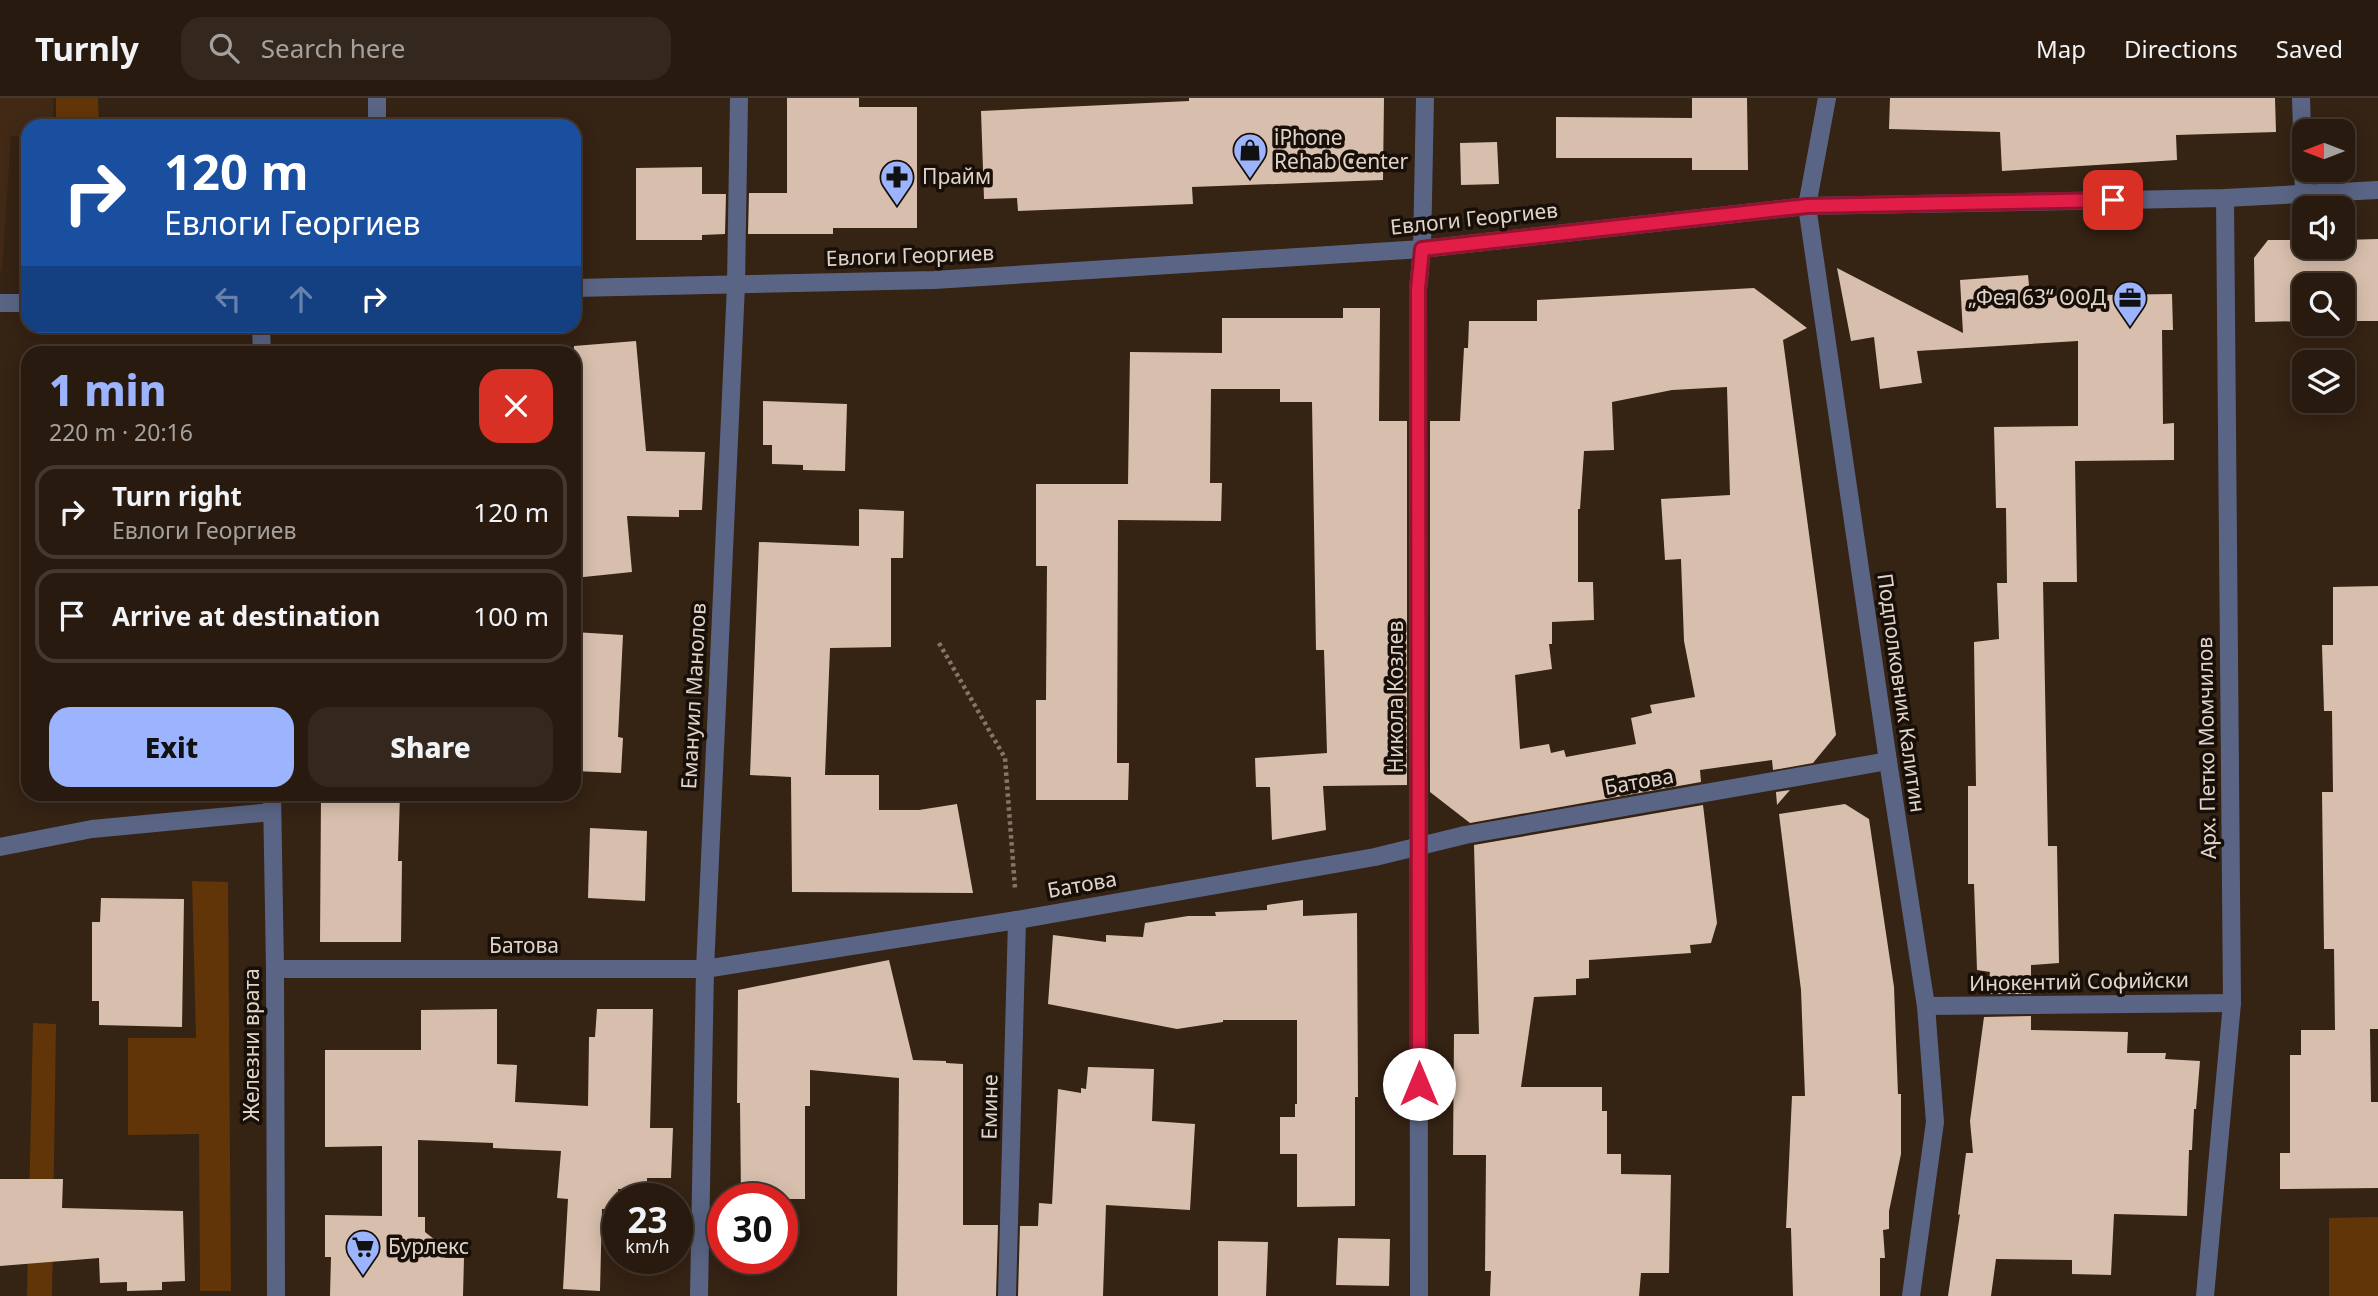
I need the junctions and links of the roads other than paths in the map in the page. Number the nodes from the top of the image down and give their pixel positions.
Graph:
1 (377, 98) edge
2 (739, 98) edge
3 (1425, 98) edge
4 (1827, 98) edge
5 (2301, 98) edge
6 (377, 119) edge
7 (2378, 190) edge
8 (2304, 193) junction
9 (2225, 198) junction
10 (1807, 206) junction
11 (1422, 249) junction
12 (736, 285) junction
13 (581, 288) edge
14 (0, 303) edge
15 (21, 303) edge
16 (1888, 761) junction
17 (272, 803) edge
18 (1419, 845) junction
19 (0, 847) edge
20 (1017, 920) junction
21 (275, 969) junction
22 (705, 969) junction
23 (2232, 1003) junction
24 (1927, 1006) junction
25 (275, 1296) edge
26 (699, 1296) edge
27 (1007, 1296) edge
28 (1419, 1296) edge
29 (1911, 1296) edge
30 (2205, 1296) edge

1 - 6 street
2 - 12 street, Емануил Манолов
3 - 11 street, Никола Козлев
4 - 10 street, Подполковник Калитин
5 - 8 street
7 - 8 street, Евлоги Георгиев
8 - 9 street, Евлоги Георгиев
9 - 10 street, Евлоги Георгиев
9 - 23 street, Арх. Петко Момчилов
10 - 11 street, Евлоги Георгиев
10 - 16 street, Подполковник Калитин
11 - 12 street, Евлоги Георгиев
11 - 18 street, Никола Козлев
12 - 13 street, Евлоги Георгиев
12 - 22 street, Емануил Манолов
14 - 15 street
16 - 18 street, Батова
16 - 24 street, Подполковник Калитин
17 - 19 street
17 - 21 street, Железни врата
18 - 20 street, Батова
18 - 28 street, Никола Козлев
20 - 22 street, Батова
20 - 27 street, Емине
21 - 22 street, Батова
21 - 25 street, Железни врата
22 - 26 street, Емануил Манолов
23 - 24 street, Инокентий Софийски
23 - 30 street, Арх. Петко Момчилов
24 - 29 street, Подполковник Калитин

